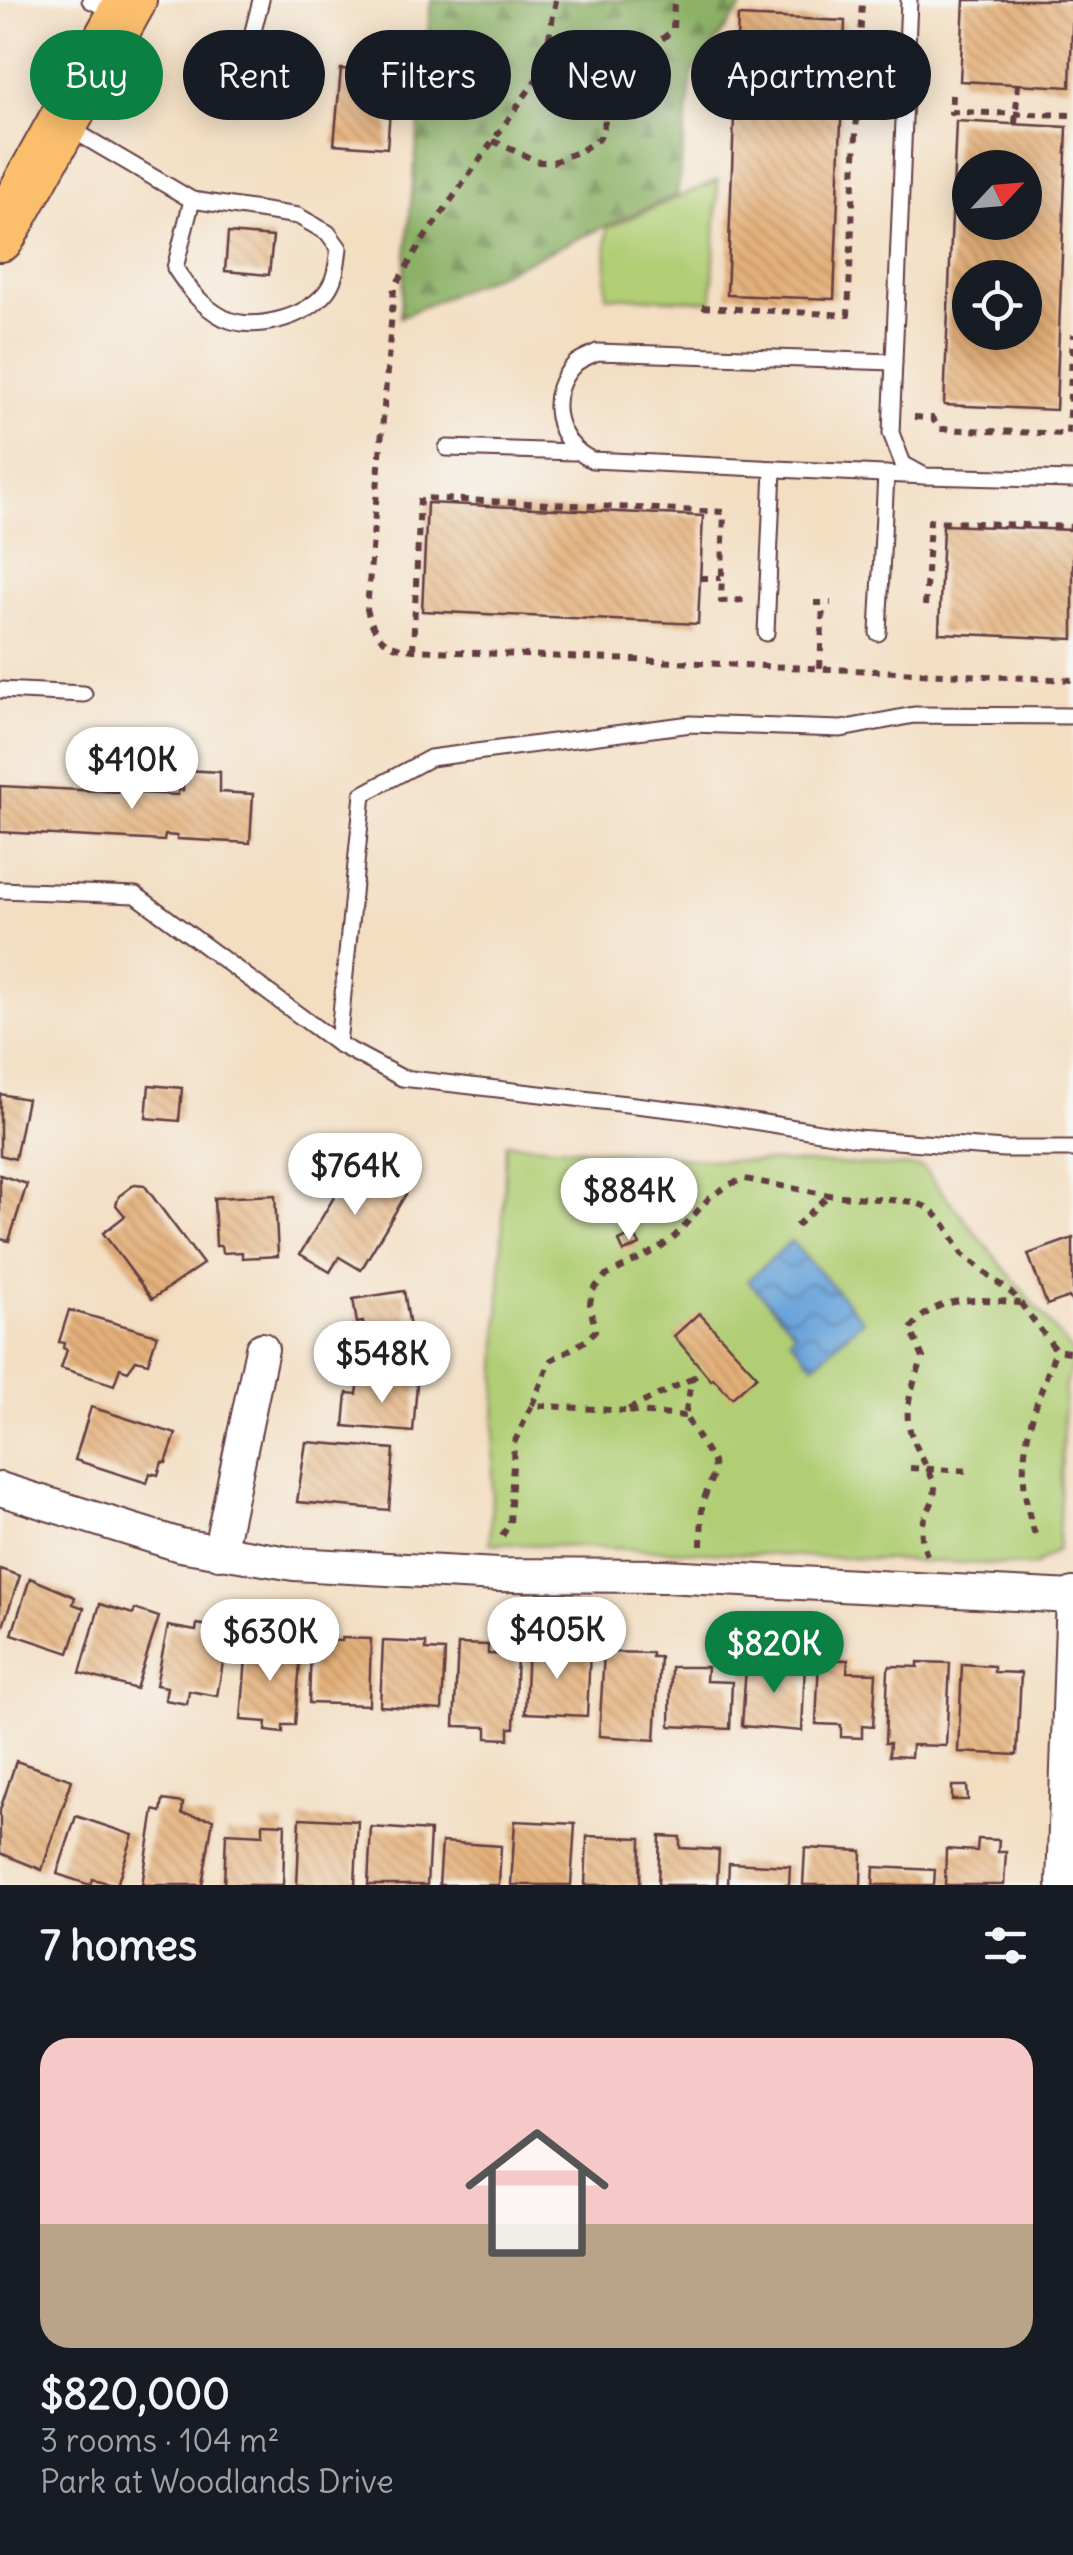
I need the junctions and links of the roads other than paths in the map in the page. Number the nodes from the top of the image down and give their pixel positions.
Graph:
1 (262, 0) edge
2 (909, 0) edge
3 (114, 5) edge
4 (254, 30) edge
5 (63, 124) junction
6 (192, 200) junction
7 (0, 236) edge
8 (894, 362) junction
9 (447, 448) dead end
10 (574, 452) junction
11 (773, 469) junction
12 (886, 474) junction
13 (926, 476) junction
14 (1073, 480) edge
15 (878, 633) dead end
16 (766, 634) dead end
17 (0, 690) edge
18 (84, 694) dead end
19 (1073, 716) edge
20 (0, 890) edge
21 (338, 1044) junction
22 (1073, 1149) edge
23 (262, 1348) dead end
24 (0, 1489) edge
25 (219, 1553) junction
26 (1073, 1596) edge
27 (1063, 1885) edge

1 - 4 lane
2 - 8 lane
3 - 5 main road
5 - 6 lane
5 - 7 main road
6 - 6 lane
8 - 10 lane
8 - 13 lane
9 - 10 lane
10 - 11 lane
11 - 12 lane
11 - 16 lane
12 - 13 lane
12 - 15 lane
13 - 14 lane
17 - 18 lane
19 - 21 lane
20 - 21 lane
21 - 22 lane
23 - 25 street
24 - 25 street
25 - 26 street
26 - 27 street

